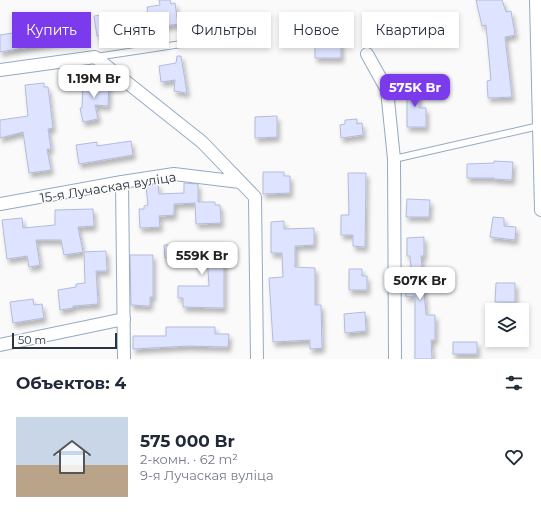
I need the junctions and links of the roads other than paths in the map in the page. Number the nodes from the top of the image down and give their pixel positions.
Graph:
1 (536, 0) edge
2 (177, 45) edge
3 (367, 54) dead end
4 (95, 57) junction
5 (0, 70) edge
6 (539, 126) junction
7 (394, 159) junction
8 (122, 182) junction
9 (240, 182) junction
10 (0, 204) edge
11 (541, 210) edge
12 (124, 319) junction
13 (0, 345) edge
14 (124, 359) edge
15 (258, 359) edge
16 (395, 359) edge

1 - 6 street
2 - 4 lane
3 - 7 street
4 - 5 street
4 - 9 street
6 - 7 lane
6 - 11 street
7 - 16 street
8 - 9 street, 15-я Лучаская вуліца
8 - 10 street, 15-я Лучаская вуліца
8 - 12 street
9 - 15 street
12 - 13 street
12 - 14 street

